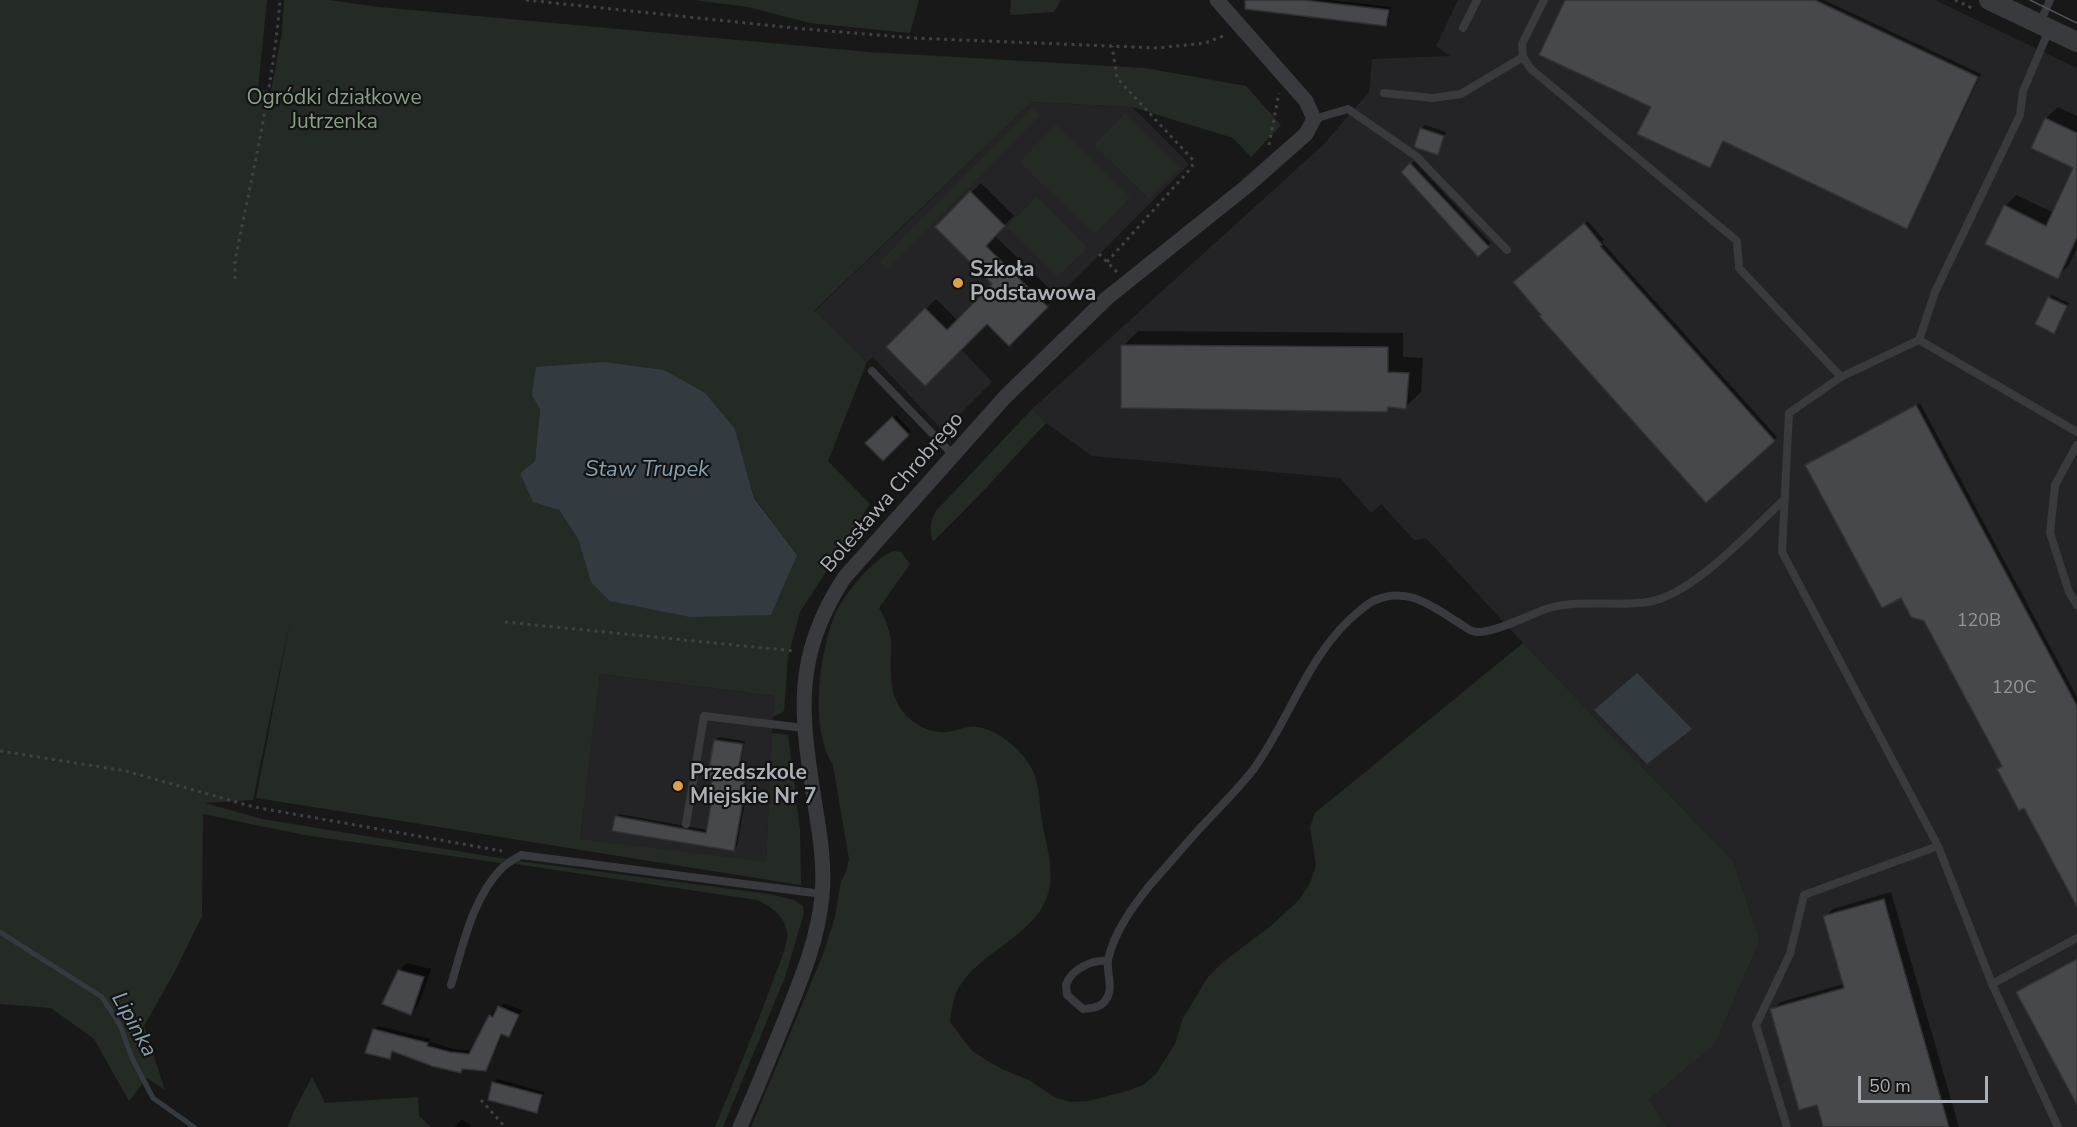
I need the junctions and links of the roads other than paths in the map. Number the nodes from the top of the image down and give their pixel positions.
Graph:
1 (1217, 0) edge
2 (1477, 0) edge
3 (1544, 0) edge
4 (1989, 0) edge
5 (2050, 0) edge
6 (2045, 26) junction
7 (1463, 28) dead end
8 (2077, 42) edge
9 (1523, 57) junction
10 (1384, 93) dead end
11 (1314, 119) junction
12 (1507, 250) dead end
13 (1919, 340) junction
14 (872, 371) dead end
15 (1841, 377) junction
16 (2077, 432) edge
17 (2077, 446) edge
18 (952, 454) junction
19 (1785, 499) junction
20 (2077, 605) edge
21 (804, 728) junction
22 (686, 824) dead end
23 (1938, 846) junction
24 (822, 894) junction
25 (2077, 938) edge
26 (1108, 962) junction
27 (1992, 984) junction
28 (451, 985) dead end
29 (740, 1127) edge
30 (1787, 1127) edge
31 (2058, 1127) edge

1 - 11 street
2 - 7 lane
3 - 9 lane
4 - 6 street
5 - 6 lane
6 - 8 street
6 - 13 lane
9 - 10 lane
9 - 15 lane
11 - 12 lane
11 - 18 street, Bolesława Chrobrego
13 - 15 lane
13 - 16 lane
14 - 18 lane
15 - 19 lane
17 - 20 lane
18 - 21 street, Bolesława Chrobrego
19 - 23 lane
19 - 26 lane
21 - 22 lane
21 - 24 street, Bolesława Chrobrego
23 - 27 lane
23 - 30 lane
24 - 28 lane
24 - 29 street, Bolesława Chrobrego
25 - 27 lane
26 - 26 lane
27 - 31 lane

